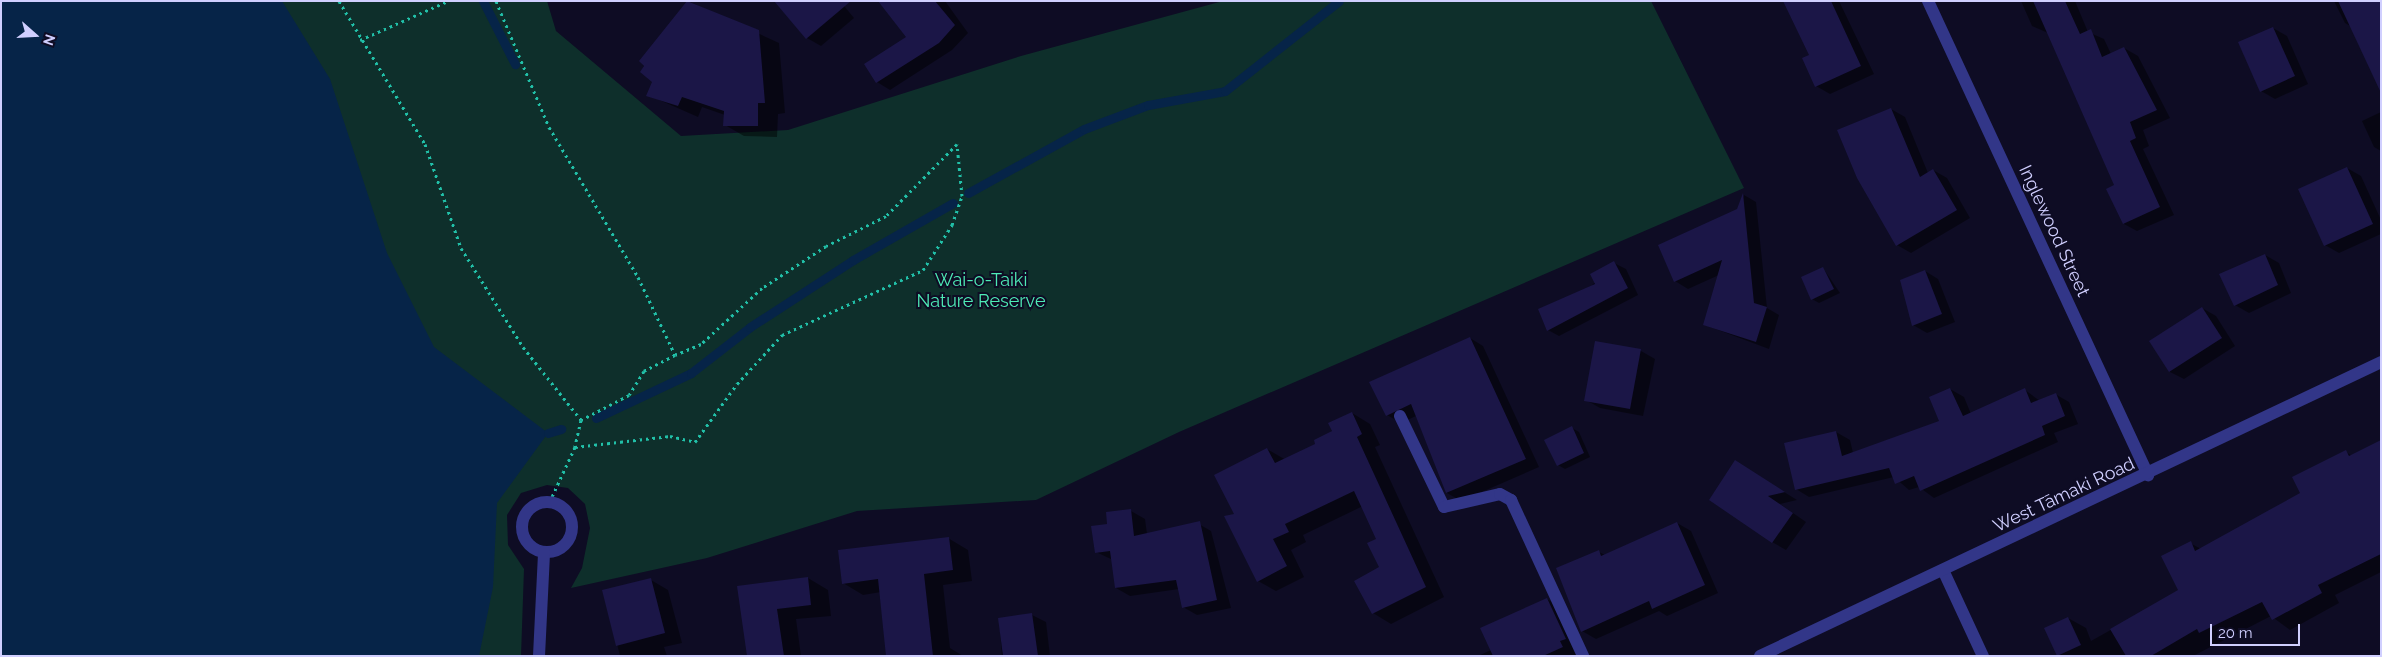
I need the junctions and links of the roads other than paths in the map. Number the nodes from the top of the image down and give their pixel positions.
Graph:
1 (1928, 1) edge
2 (2381, 362) edge
3 (1400, 416) dead end
4 (2148, 475) junction
5 (544, 552) junction
6 (1943, 570) junction
7 (539, 656) edge
8 (1583, 656) edge
9 (1760, 656) edge
10 (1983, 656) edge

1 - 4 street, Inglewood Street
2 - 4 street, West Tāmaki Road
3 - 8 street
4 - 6 street, West Tāmaki Road
5 - 5 street
5 - 7 street
6 - 9 street, West Tāmaki Road
6 - 10 street

